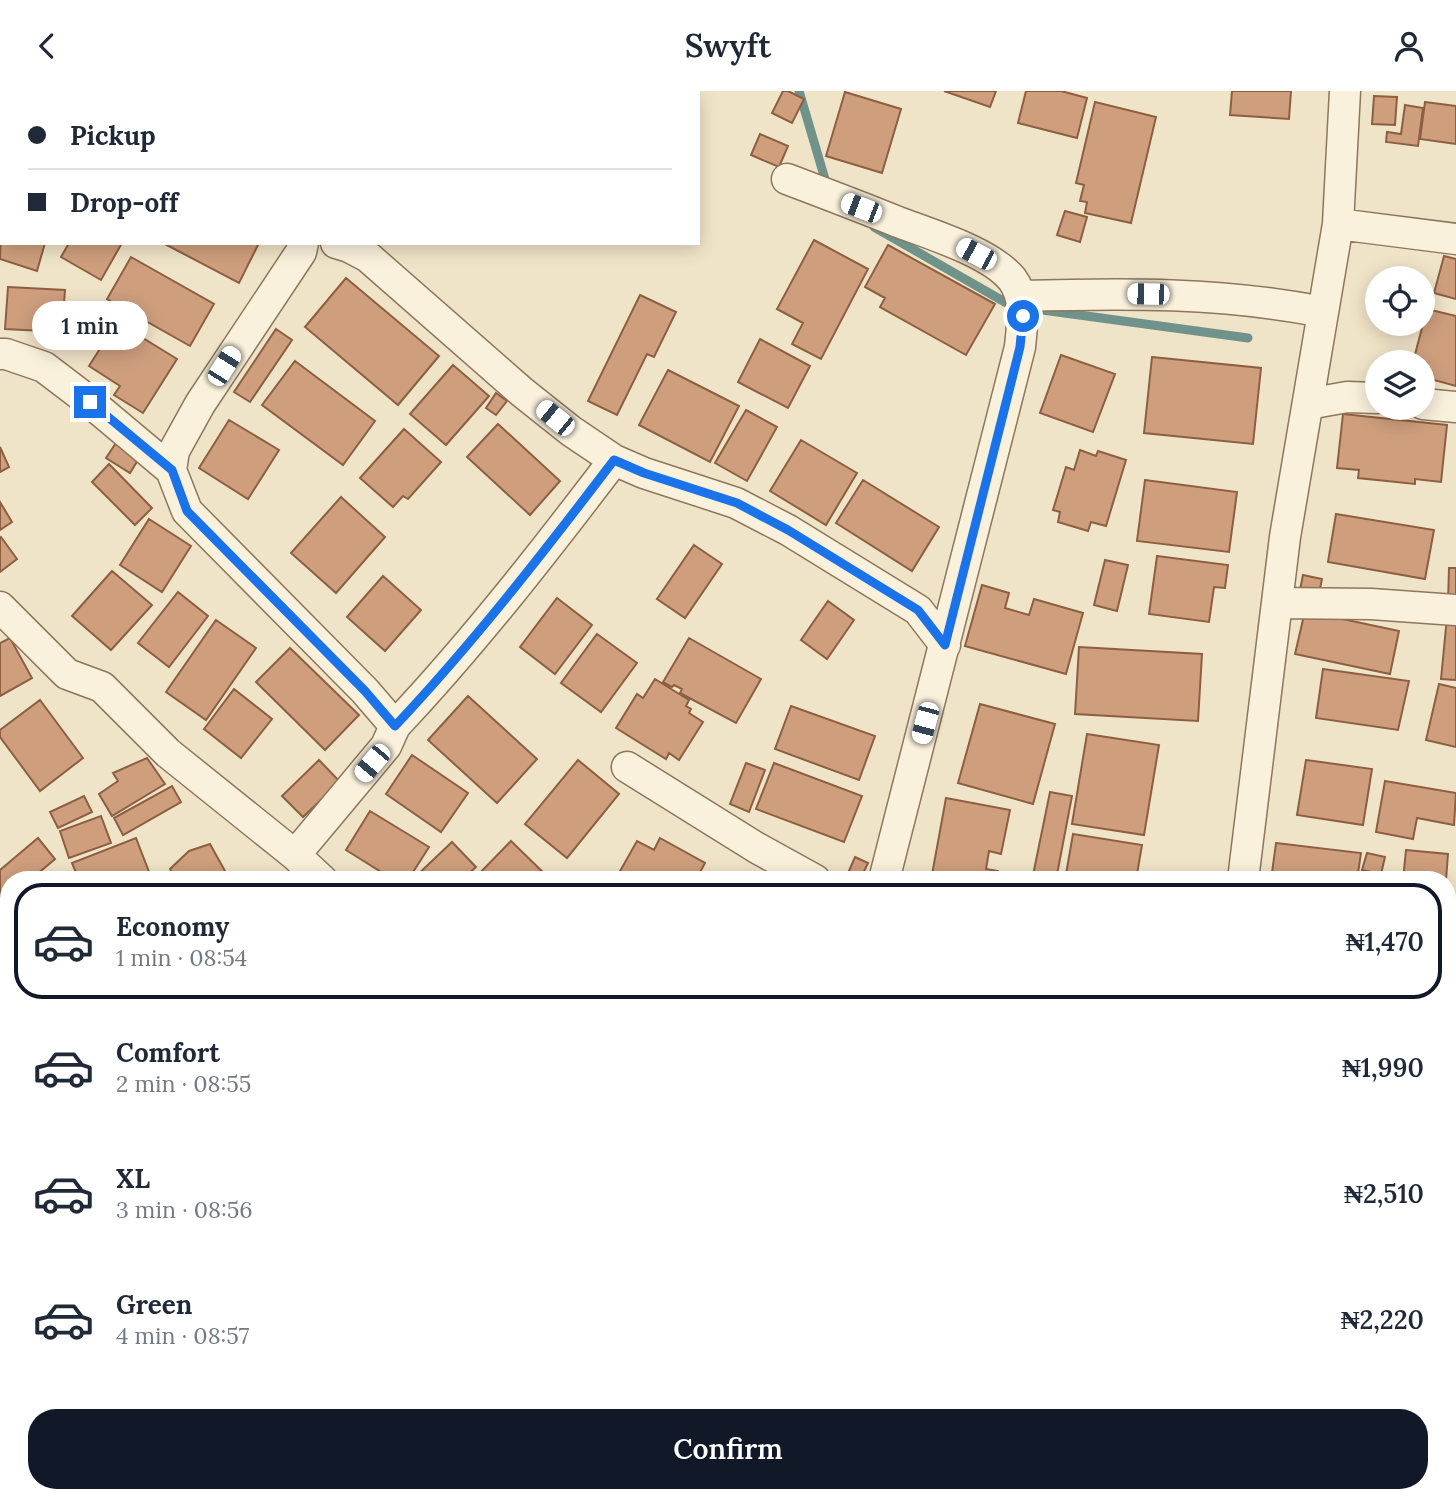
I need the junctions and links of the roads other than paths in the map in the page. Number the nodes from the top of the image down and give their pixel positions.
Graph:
1 (1345, 91) edge
2 (787, 179) dead end
3 (1338, 224) junction
4 (1456, 239) edge
5 (303, 245) edge
6 (341, 245) edge
7 (1020, 296) junction
8 (1323, 312) junction
9 (0, 354) edge
10 (1365, 398) edge
11 (1308, 404) junction
12 (1435, 405) edge
13 (1456, 408) edge
14 (614, 460) junction
15 (172, 470) junction
16 (1278, 603) junction
17 (0, 607) edge
18 (1456, 610) edge
19 (945, 645) junction
20 (395, 726) junction
21 (627, 767) dead end
22 (295, 855) junction
23 (312, 871) edge
24 (799, 871) edge
25 (886, 871) edge
26 (1244, 871) edge

1 - 3 street
2 - 7 street
3 - 4 street
3 - 8 street
5 - 15 street
6 - 14 street
7 - 8 street
7 - 19 street
8 - 11 street
9 - 15 street
10 - 11 street
11 - 16 street
12 - 13 street
14 - 19 street
14 - 20 street
15 - 20 street
16 - 18 street
16 - 26 street
17 - 22 street
19 - 25 street
20 - 22 street
21 - 24 street
22 - 23 street

